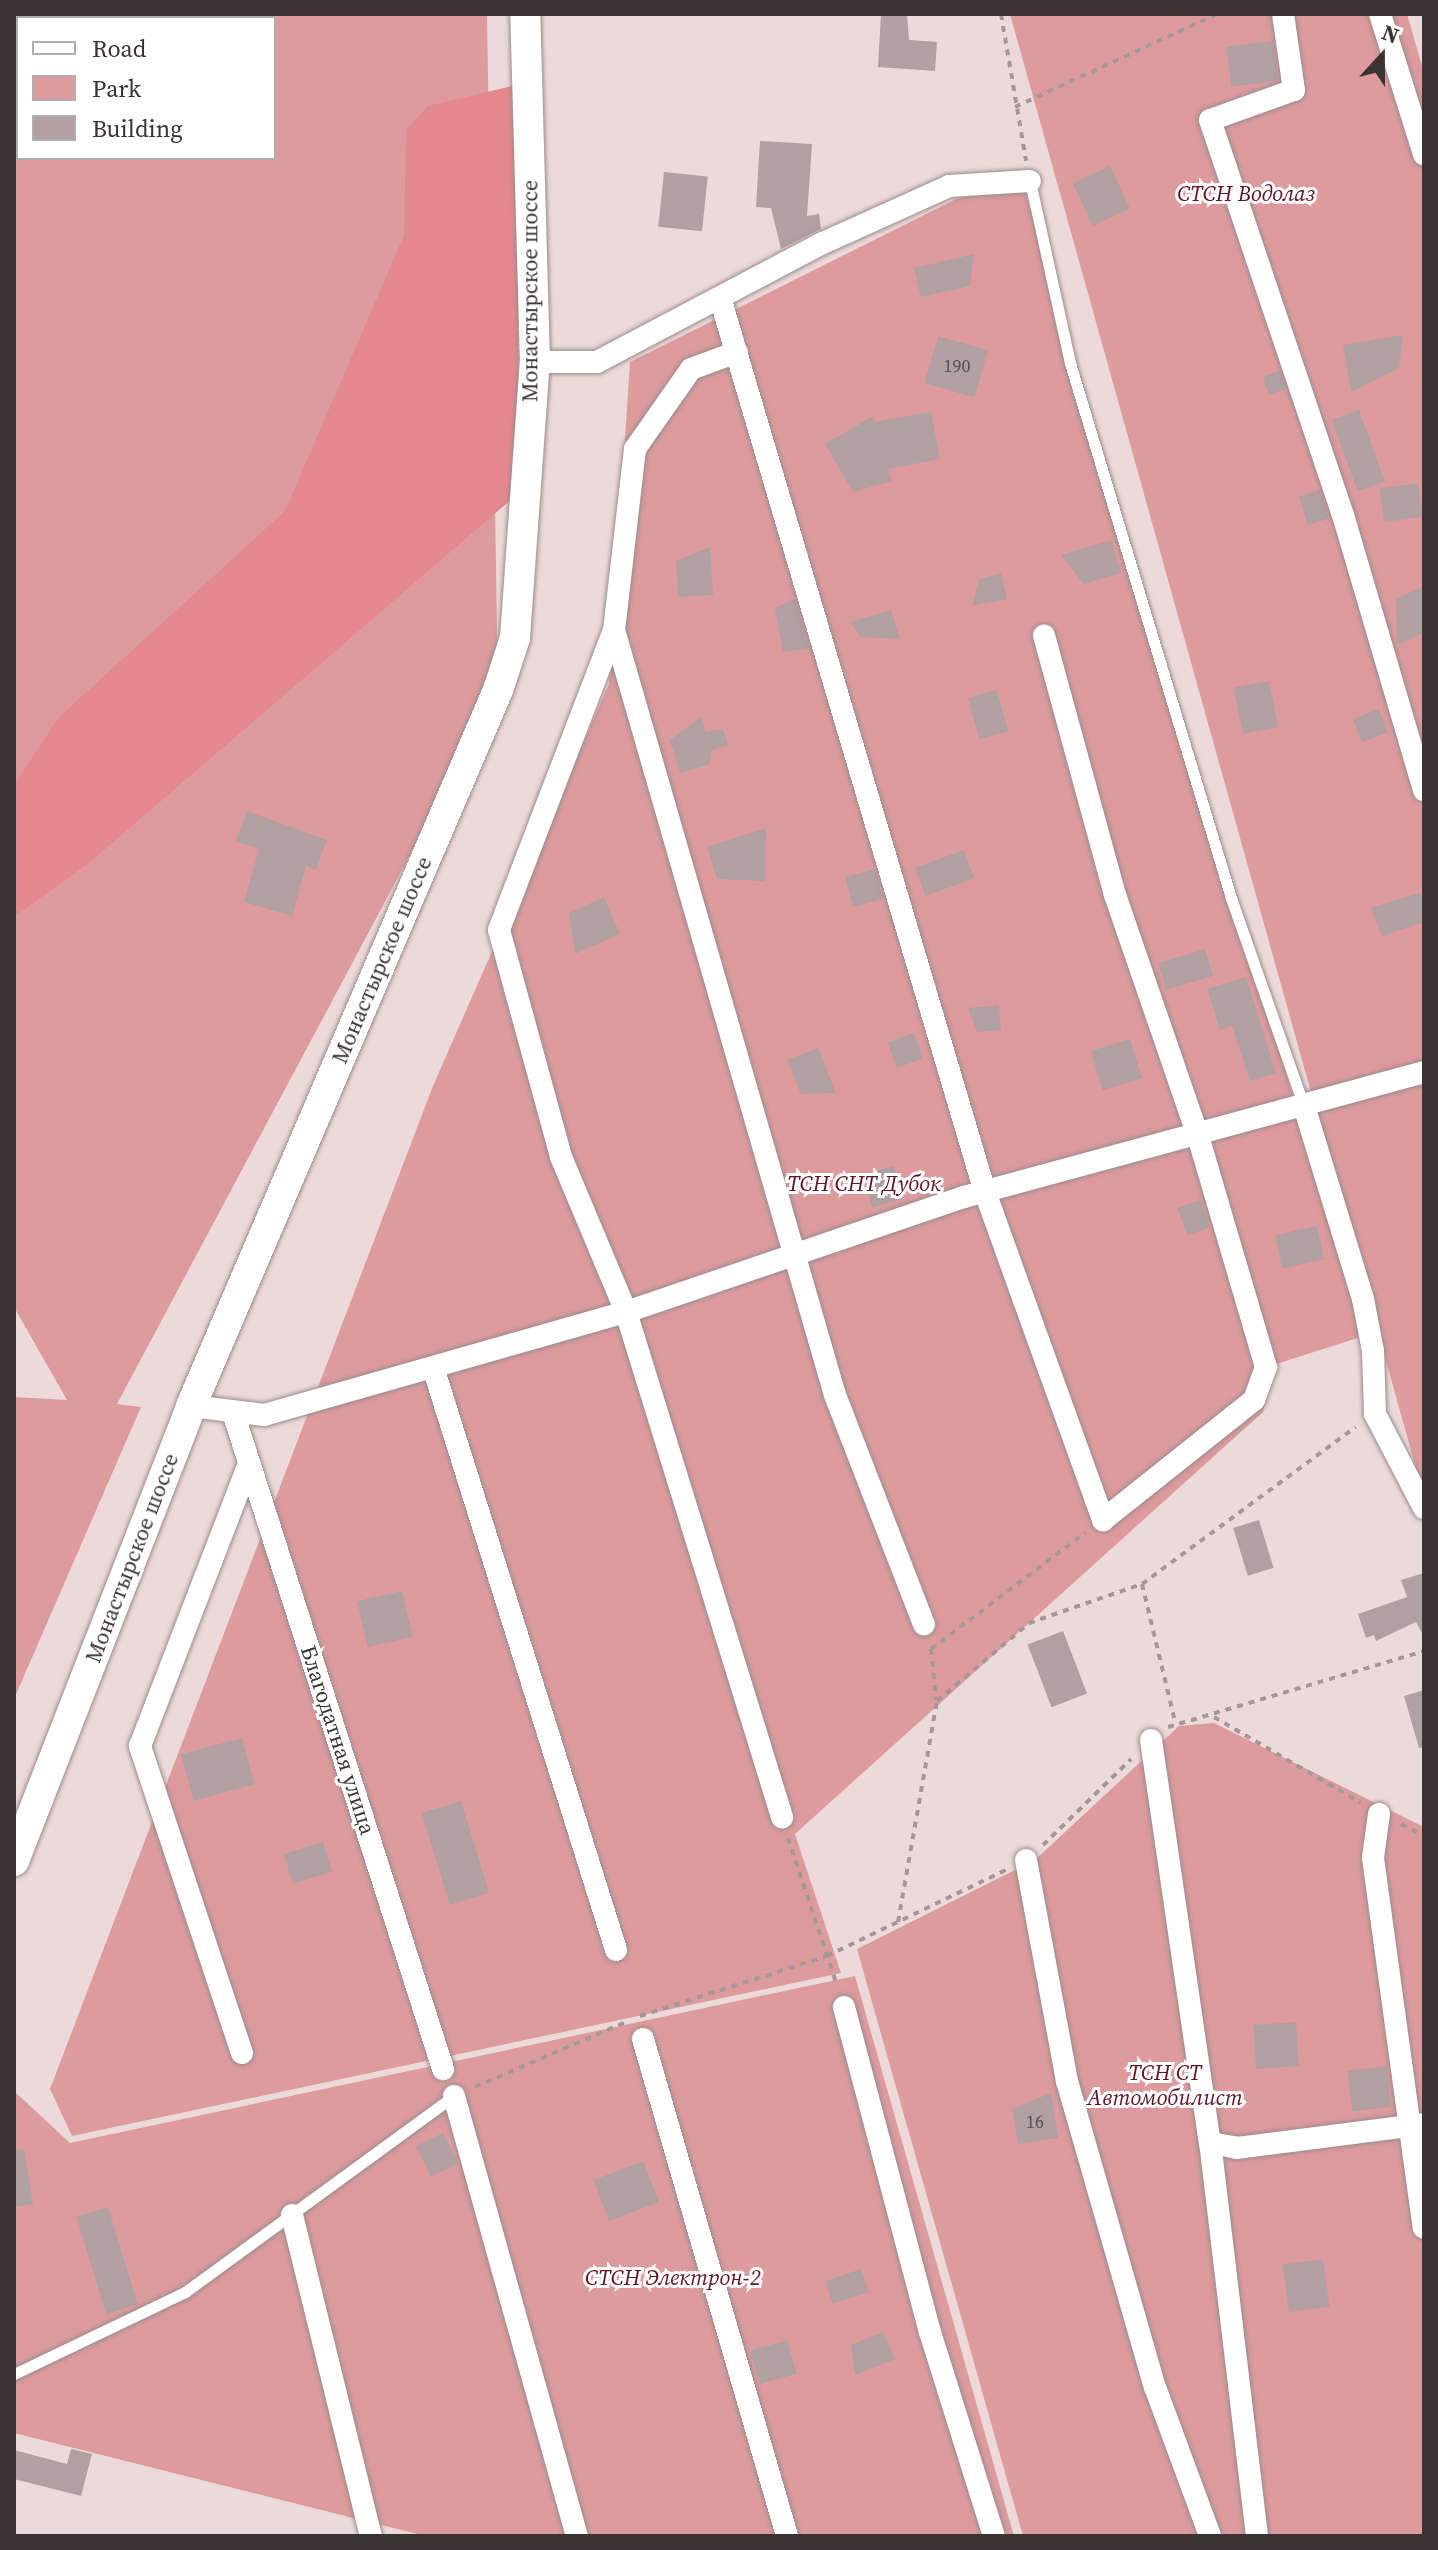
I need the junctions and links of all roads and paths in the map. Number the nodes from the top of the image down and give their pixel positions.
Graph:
1 (525, 14) edge
2 (1001, 14) edge
3 (1217, 14) edge
4 (1283, 14) edge
5 (1380, 14) edge
6 (1015, 107) junction
7 (1424, 154) edge
8 (1030, 181) junction
9 (721, 301) junction
10 (737, 352) junction
11 (535, 362) junction
12 (614, 630) junction
13 (1044, 636) dead end
14 (1424, 790) edge
15 (1424, 1072) edge
16 (1304, 1106) junction
17 (1197, 1133) junction
18 (985, 1192) junction
19 (795, 1255) junction
20 (626, 1312) junction
21 (433, 1367) junction
22 (191, 1406) junction
23 (233, 1412) junction
24 (1375, 1414) junction
25 (249, 1463) junction
26 (1424, 1508) edge
27 (1103, 1520) junction
28 (1142, 1584) junction
29 (924, 1624) joint
30 (931, 1649) junction
31 (1424, 1651) edge
32 (937, 1701) junction
33 (1214, 1717) junction
34 (1175, 1721) junction
35 (1151, 1740) junction
36 (1379, 1814) junction
37 (782, 1817) joint
38 (20, 1831) edge
39 (1424, 1835) edge
40 (1026, 1860) junction
41 (14, 1861) edge
42 (898, 1922) junction
43 (616, 1950) dead end
44 (827, 1956) junction
45 (844, 2007) joint
46 (643, 2039) dead end
47 (242, 2053) dead end
48 (443, 2069) dead end
49 (454, 2096) junction
50 (1415, 2126) edge
51 (1210, 2143) junction
52 (292, 2215) junction
53 (1424, 2228) edge
54 (14, 2374) edge
55 (371, 2536) edge
56 (577, 2536) edge
57 (787, 2536) edge
58 (994, 2536) edge
59 (1210, 2536) edge
60 (1257, 2536) edge

1 - 11 main road, Монастырское шоссе
2 - 6 path
3 - 6 path
4 - 14 street
5 - 7 street
6 - 8 path
8 - 9 street
8 - 16 lane
9 - 10 street
9 - 11 street
10 - 12 street
10 - 18 street
11 - 22 main road, Монастырское шоссе
12 - 19 street
12 - 20 street
13 - 17 street
15 - 16 street
16 - 17 street
16 - 24 street
17 - 18 street
17 - 27 street
18 - 19 street
18 - 27 street
19 - 20 street
19 - 29 street
20 - 21 street
20 - 37 street
21 - 23 street
21 - 43 street
22 - 23 street
22 - 38 main road, Монастырское шоссе
23 - 25 street, Благодатная улица
24 - 26 street
24 - 28 path
25 - 47 street
25 - 48 street, Благодатная улица
27 - 30 path
28 - 32 path
28 - 34 path
29 - 30 path
30 - 32 path
31 - 33 path
32 - 42 path
33 - 34 path
33 - 36 path
34 - 35 path
35 - 40 path
35 - 51 street
36 - 39 path
36 - 50 street
37 - 44 path
38 - 41 main road, Монастырское шоссе
40 - 42 path
40 - 59 street
42 - 44 path
44 - 45 path
44 - 49 path
45 - 58 street
46 - 57 street
49 - 52 lane
49 - 56 street
50 - 51 street
50 - 53 street
51 - 60 street
52 - 54 lane
52 - 55 street

